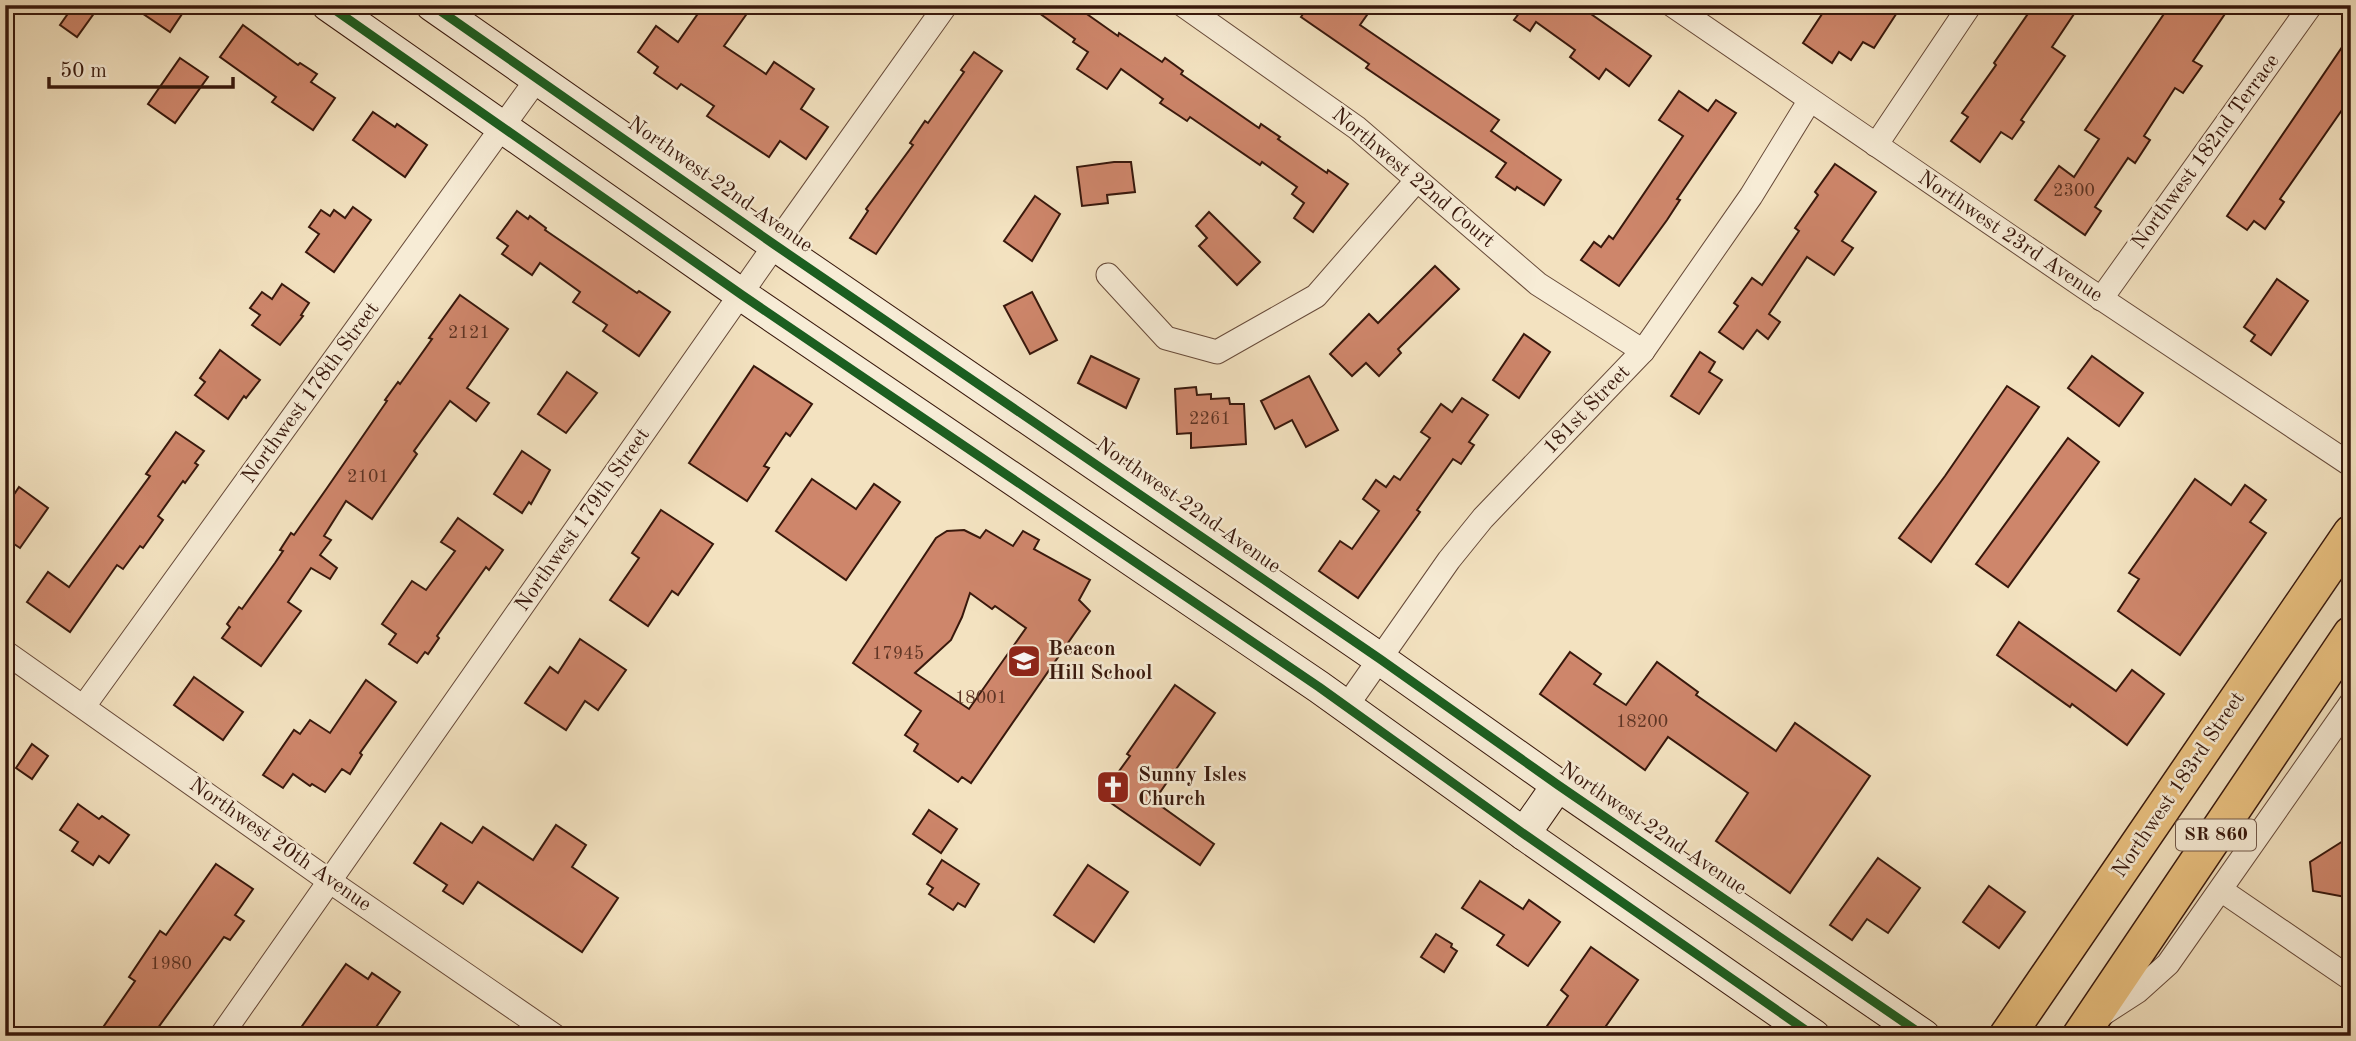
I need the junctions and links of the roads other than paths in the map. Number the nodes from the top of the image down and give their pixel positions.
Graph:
1 (328, 5) edge
2 (432, 5) edge
3 (946, 5) edge
4 (1183, 5) edge
5 (1672, 5) edge
6 (1970, 5) edge
7 (2311, 5) edge
8 (537, 79) junction
9 (1810, 100) junction
10 (503, 128) junction
11 (1876, 145) junction
12 (1417, 180) junction
13 (775, 245) junction
14 (1108, 275) dead end
15 (742, 295) junction
16 (2101, 299) junction
17 (1643, 351) junction
18 (2351, 466) edge
19 (2351, 533) edge
20 (2351, 634) edge
21 (5, 652) edge
22 (1380, 659) junction
23 (2351, 703) edge
24 (84, 706) junction
25 (1346, 708) junction
26 (1558, 786) junction
27 (1524, 834) junction
28 (328, 880) junction
29 (2221, 890) junction
30 (2351, 979) edge
31 (2085, 1029) edge
32 (221, 1036) edge
33 (555, 1036) edge
34 (1814, 1036) edge
35 (1924, 1036) edge
36 (2007, 1036) edge

1 - 10 main road
2 - 8 main road, Northwest 22nd Avenue
3 - 13 street, Northwest 179th Street
4 - 12 street, Northwest 22nd Court
5 - 9 street, Northwest 23rd Avenue
6 - 11 street
7 - 16 street, Northwest 182nd Terrace
8 - 10 street, Northwest 178th Street
8 - 13 main road, Northwest 22nd Avenue
9 - 11 street, Northwest 23rd Avenue
9 - 17 street, 181st Street
10 - 15 main road
10 - 24 street, Northwest 178th Street
11 - 16 street, Northwest 23rd Avenue
12 - 14 street
12 - 17 street, Northwest 22nd Court
13 - 15 street, Northwest 179th Street
13 - 22 main road, Northwest 22nd Avenue
15 - 25 main road
15 - 28 street, Northwest 179th Street
16 - 18 street, Northwest 23rd Avenue
17 - 22 street, 181st Street
19 - 36 main road, Northwest 183rd Street / SR 860
20 - 31 main road, SR 860
21 - 24 street, Northwest 20th Avenue
22 - 25 street, 181st Street
22 - 26 main road, Northwest 22nd Avenue
23 - 29 street
24 - 28 street, Northwest 20th Avenue
25 - 27 main road
26 - 27 main road
26 - 35 main road, Northwest 22nd Avenue
27 - 34 main road
28 - 32 street, Northwest 179th Street
28 - 33 street, Northwest 20th Avenue
29 - 30 street
29 - 31 street

